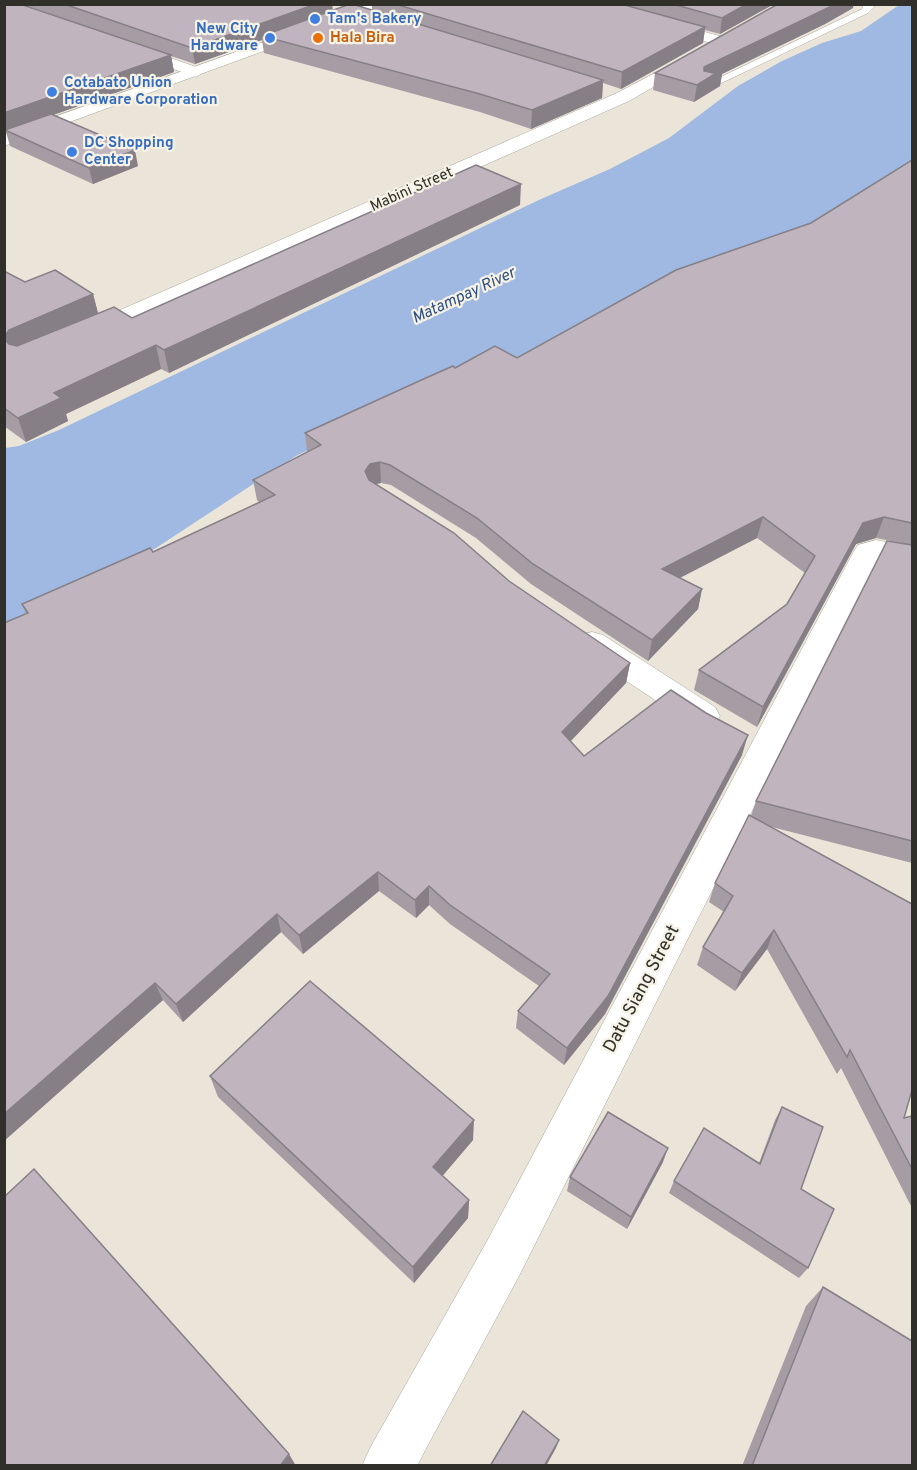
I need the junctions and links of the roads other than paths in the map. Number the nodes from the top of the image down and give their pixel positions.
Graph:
1 (386, 4) edge
2 (584, 4) edge
3 (868, 4) edge
4 (355, 15) junction
5 (377, 22) edge
6 (117, 45) edge
7 (196, 72) junction
8 (707, 86) edge
9 (601, 91) edge
10 (623, 97) junction
11 (4, 141) edge
12 (68, 341) edge
13 (912, 556) edge
14 (569, 626) edge
15 (745, 739) junction
16 (388, 1466) edge

1 - 4 street
2 - 10 street, Mabini Street
3 - 8 lane
4 - 5 street
4 - 7 street
6 - 7 street
7 - 11 street
9 - 10 street
10 - 12 street, Mabini Street
13 - 15 street, Datu Siang Street
14 - 15 street
15 - 16 street, Datu Siang Street

